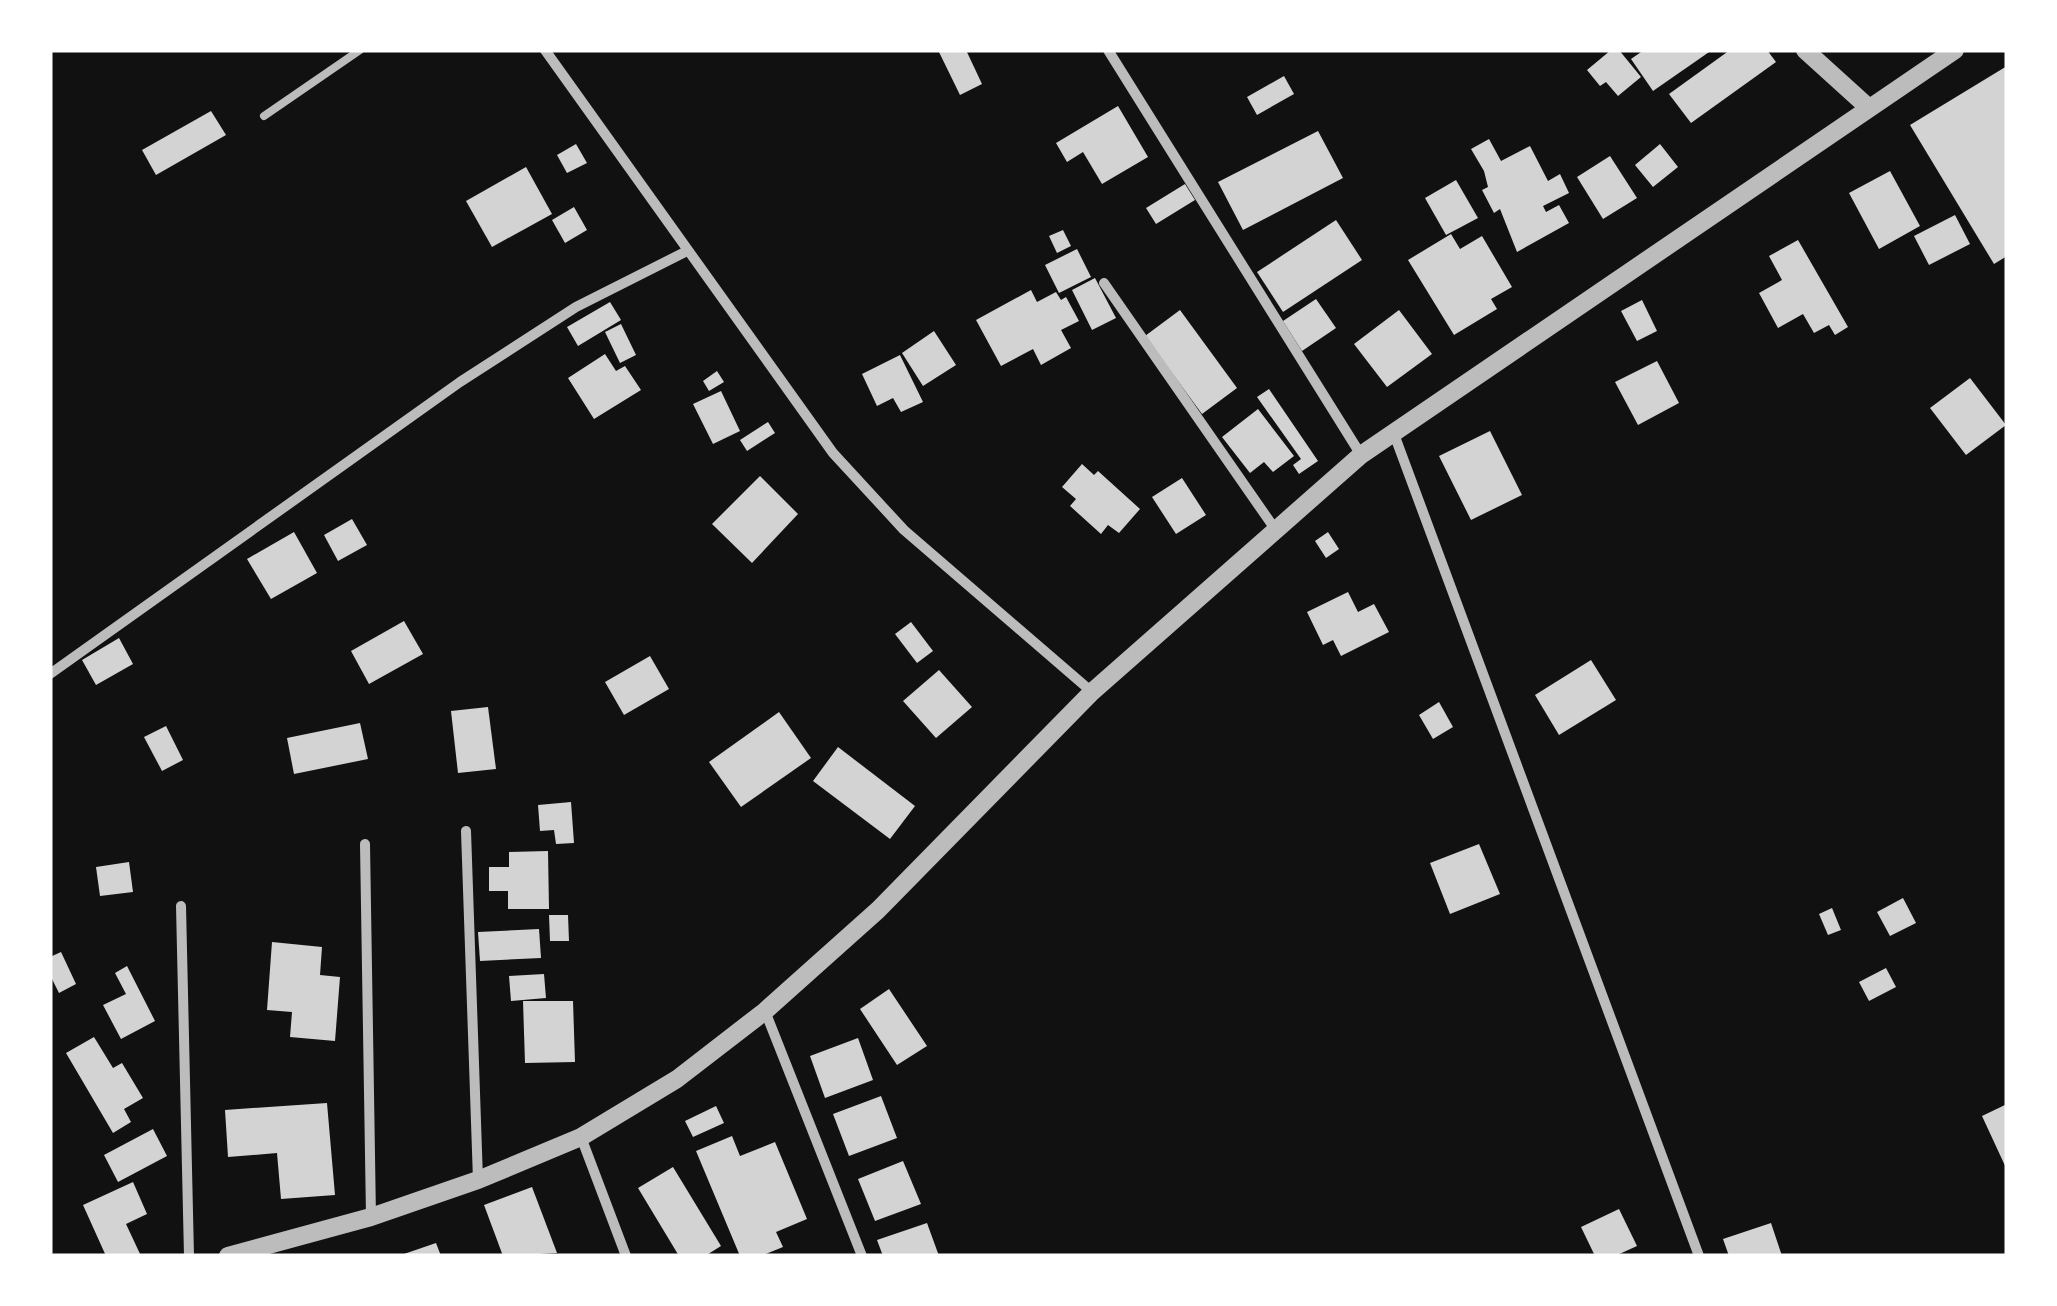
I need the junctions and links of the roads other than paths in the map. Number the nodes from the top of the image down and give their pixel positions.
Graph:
1 (360, 50) edge
2 (545, 50) edge
3 (1108, 50) edge
4 (1805, 50) edge
5 (1955, 50) edge
6 (1869, 108) junction
7 (264, 116) dead end
8 (687, 251) junction
9 (1104, 283) dead end
10 (1394, 434) junction
11 (1361, 455) junction
12 (1276, 530) junction
13 (50, 674) edge
14 (1092, 692) junction
15 (466, 831) dead end
16 (365, 844) dead end
17 (182, 906) dead end
18 (764, 1012) junction
19 (581, 1137) junction
20 (478, 1180) junction
21 (371, 1217) junction
22 (189, 1256) edge
23 (228, 1256) edge
24 (626, 1256) edge
25 (862, 1256) edge
26 (1699, 1256) edge

1 - 7 lane
2 - 8 street
3 - 11 street
4 - 6 street
5 - 6 street
6 - 10 street
8 - 13 street
8 - 14 street
9 - 12 street
10 - 11 street
10 - 26 street
11 - 12 street
12 - 14 street
14 - 18 street
15 - 20 street
16 - 21 street
17 - 22 street
18 - 19 street
18 - 25 street
19 - 20 street
19 - 24 street
20 - 21 street
21 - 23 street

